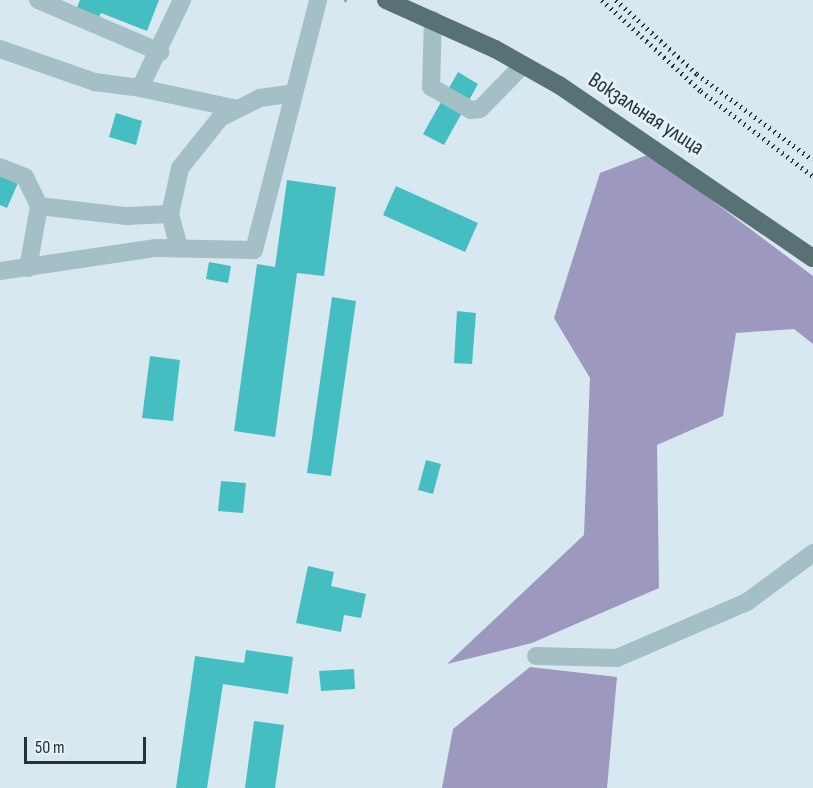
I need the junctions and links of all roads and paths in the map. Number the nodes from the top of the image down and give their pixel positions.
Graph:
1 (38, 0) edge
2 (182, 0) edge
3 (318, 0) edge
4 (344, 0) edge
5 (350, 0) edge
6 (386, 0) edge
7 (439, 23) junction
8 (0, 49) edge
9 (160, 52) junction
10 (523, 65) junction
11 (140, 88) junction
12 (294, 93) junction
13 (238, 109) junction
14 (0, 167) edge
15 (39, 206) junction
16 (170, 214) junction
17 (179, 248) junction
18 (813, 258) edge
19 (28, 268) junction
20 (0, 271) edge
21 (813, 553) edge
22 (536, 656) dead end

1 - 9 street
2 - 9 street
3 - 12 street
4 - 5 path
6 - 7 main road, Вокзальная улица
7 - 10 main road, Вокзальная улица
7 - 10 street
8 - 11 street
9 - 11 street
10 - 18 main road, Вокзальная улица
11 - 13 street
12 - 13 street
12 - 17 street
13 - 16 street
14 - 15 street
15 - 16 street
15 - 19 street
16 - 17 street
17 - 19 street
19 - 20 street
21 - 22 street

